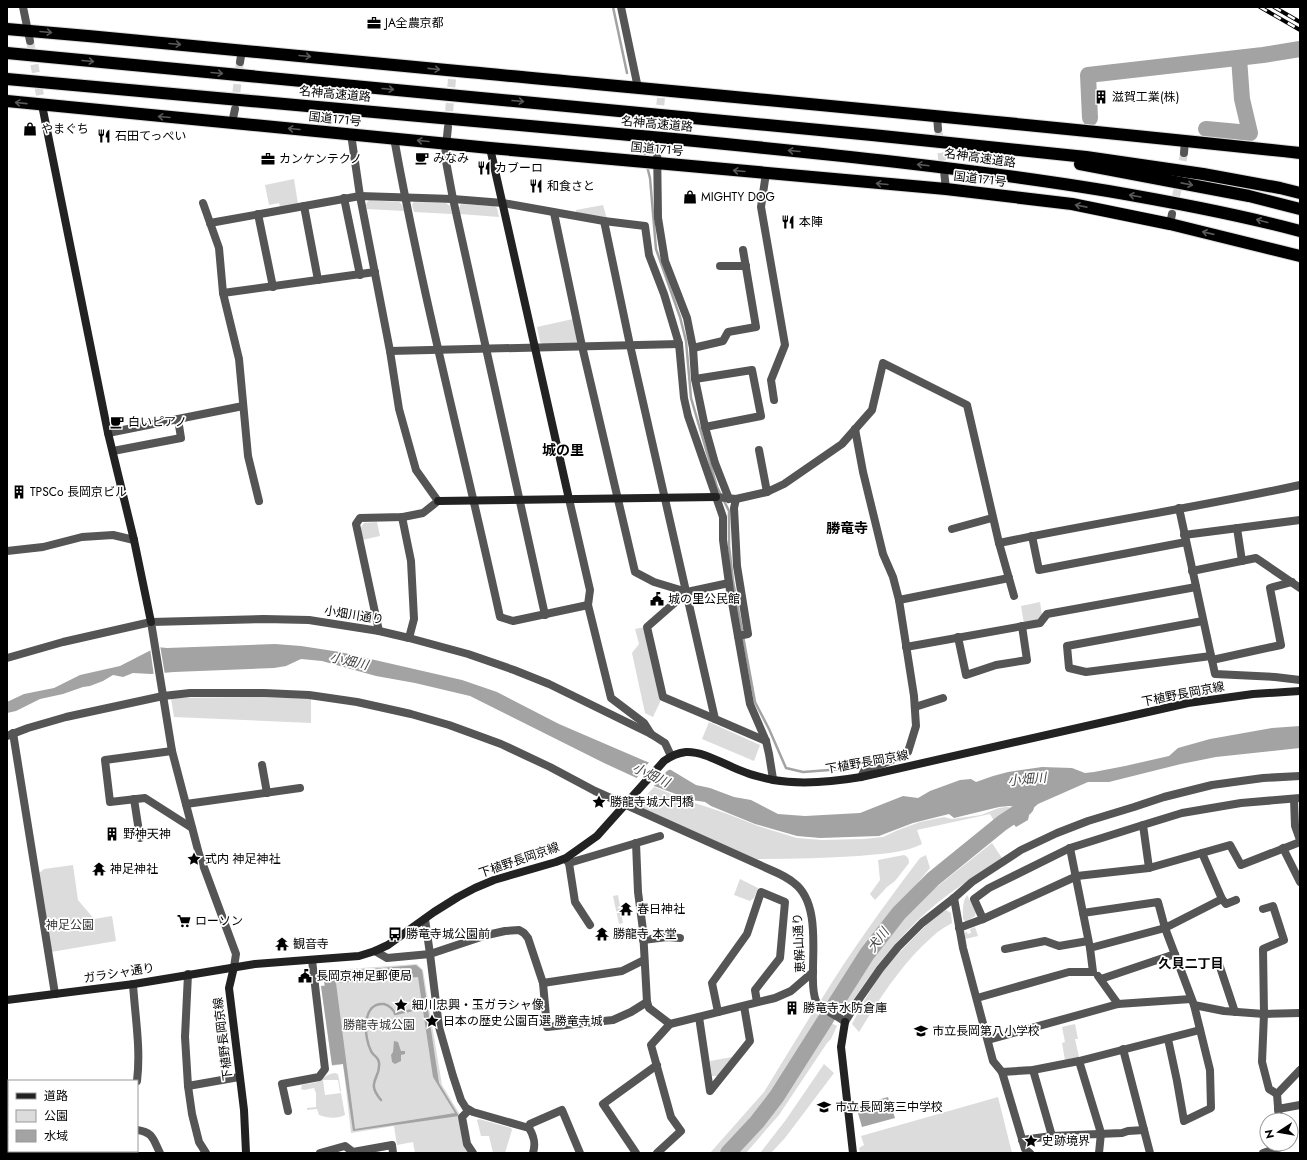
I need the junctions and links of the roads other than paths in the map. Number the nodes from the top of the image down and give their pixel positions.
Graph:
1 (23, 7) edge
2 (621, 7) edge
3 (7, 29) edge
4 (28, 36) junction
5 (7, 53) edge
6 (7, 79) edge
7 (638, 88) junction
8 (41, 100) junction
9 (7, 101) edge
10 (235, 109) tunnel mouth
11 (937, 116) junction
12 (232, 123) junction
13 (448, 127) tunnel mouth
14 (938, 129) tunnel mouth
15 (351, 134) junction
16 (872, 135) junction
17 (394, 138) junction
18 (1185, 140) junction
19 (446, 143) junction
20 (657, 144) tunnel mouth
21 (490, 148) junction
22 (1300, 148) edge
23 (1282, 151) junction
24 (1184, 153) tunnel mouth
25 (1300, 153) edge
26 (658, 163) junction
27 (944, 171) tunnel mouth
28 (766, 173) junction
29 (946, 189) junction
30 (1300, 193) edge
31 (360, 196) junction
32 (405, 197) junction
33 (344, 198) junction
34 (453, 199) junction
35 (203, 203) dead end
36 (503, 203) junction
37 (304, 206) junction
38 (1300, 210) edge
39 (554, 213) junction
40 (258, 214) junction
41 (604, 222) junction
42 (210, 223) junction
43 (1300, 231) edge
44 (743, 250) dead end
45 (1300, 256) edge
46 (720, 266) dead end
47 (746, 266) junction
48 (375, 272) junction
49 (360, 274) junction
50 (318, 280) junction
51 (273, 287) junction
52 (223, 293) junction
53 (679, 344) junction
54 (630, 345) junction
55 (582, 346) junction
56 (536, 348) junction
57 (693, 348) junction
58 (486, 349) junction
59 (438, 350) junction
60 (390, 351) junction
61 (695, 379) junction
62 (774, 400) dead end
63 (243, 406) junction
64 (178, 419) junction
65 (705, 427) junction
66 (855, 429) junction
67 (108, 433) junction
68 (759, 450) dead end
69 (112, 451) junction
70 (1300, 485) edge
71 (767, 492) junction
72 (665, 497) junction
73 (716, 497) junction
74 (618, 498) junction
75 (569, 499) junction
76 (732, 499) junction
77 (474, 500) junction
78 (520, 500) junction
79 (259, 501) dead end
80 (438, 501) junction
81 (1179, 508) junction
82 (402, 517) junction
83 (992, 518) junction
84 (1300, 520) edge
85 (1237, 528) junction
86 (952, 529) dead end
87 (1032, 536) junction
88 (1185, 539) junction
89 (134, 540) junction
90 (999, 543) junction
91 (7, 551) edge
92 (1242, 561) junction
93 (1192, 571) junction
94 (1009, 578) junction
95 (1292, 582) junction
96 (729, 583) junction
97 (1196, 587) junction
98 (1300, 588) edge
99 (687, 592) junction
100 (1014, 596) dead end
101 (899, 600) junction
102 (588, 605) junction
103 (545, 614) junction
104 (1203, 620) junction
105 (151, 622) junction
106 (1022, 626) junction
107 (379, 631) junction
108 (738, 636) junction
109 (958, 637) junction
110 (409, 638) junction
111 (906, 646) junction
112 (7, 658) edge
113 (1211, 658) junction
114 (1300, 680) edge
115 (1300, 691) edge
116 (163, 694) junction
117 (943, 698) dead end
118 (915, 707) junction
119 (715, 719) junction
120 (10, 734) edge
121 (651, 734) junction
122 (766, 741) junction
123 (172, 751) junction
124 (671, 756) junction
125 (262, 765) dead end
126 (1300, 776) edge
127 (862, 778) junction
128 (773, 780) junction
129 (300, 788) dead end
130 (267, 793) junction
131 (1297, 799) edge
132 (134, 800) junction
133 (627, 802) junction
134 (186, 804) junction
135 (1143, 826) junction
136 (192, 828) junction
137 (660, 836) dead end
138 (140, 838) dead end
139 (1300, 841) edge
140 (636, 843) junction
141 (1070, 848) junction
142 (1283, 848) junction
143 (1202, 853) junction
144 (567, 860) junction
145 (1149, 868) junction
146 (1076, 876) junction
147 (1300, 882) edge
148 (954, 898) junction
149 (1222, 899) junction
150 (1236, 900) dead end
151 (1263, 909) dead end
152 (1083, 913) junction
153 (425, 918) junction
154 (983, 919) junction
155 (590, 925) dead end
156 (959, 928) junction
157 (1165, 928) junction
158 (680, 938) dead end
159 (643, 940) junction
160 (1089, 945) junction
161 (1005, 949) dead end
162 (375, 951) junction
163 (430, 954) junction
164 (1175, 954) junction
165 (312, 960) junction
166 (644, 960) junction
167 (1219, 964) dead end
168 (234, 967) junction
169 (813, 972) junction
170 (1093, 972) junction
171 (188, 974) junction
172 (1101, 979) junction
173 (543, 983) junction
174 (133, 984) junction
175 (55, 994) junction
176 (977, 998) junction
177 (7, 1000) edge
178 (646, 1002) junction
179 (758, 1002) junction
180 (1192, 1002) junction
181 (1118, 1004) junction
182 (744, 1006) junction
183 (718, 1012) junction
184 (1235, 1012) junction
185 (1264, 1014) junction
186 (1300, 1014) edge
187 (699, 1017) junction
188 (844, 1021) junction
189 (670, 1024) junction
190 (1200, 1030) junction
191 (1168, 1039) junction
192 (988, 1040) junction
193 (1123, 1049) junction
194 (1079, 1061) junction
195 (657, 1065) junction
196 (1033, 1070) junction
197 (1300, 1070) edge
198 (1002, 1072) junction
199 (239, 1077) junction
200 (137, 1080) edge
201 (188, 1086) junction
202 (1277, 1094) junction
203 (1300, 1105) edge
204 (469, 1110) junction
205 (1278, 1110) joint
206 (288, 1111) dead end
207 (529, 1128) junction
208 (138, 1130) edge
209 (1144, 1130) junction
210 (1101, 1133) junction
211 (1052, 1136) junction
212 (1022, 1140) junction
213 (353, 1152) edge
214 (160, 1153) edge
215 (206, 1153) edge
216 (246, 1153) edge
217 (320, 1153) edge
218 (393, 1153) edge
219 (473, 1153) edge
220 (533, 1153) edge
221 (580, 1153) edge
222 (636, 1153) edge
223 (657, 1153) edge
224 (853, 1153) edge
225 (1030, 1153) edge
226 (1099, 1153) edge
227 (1150, 1153) edge

1 - 4 street
2 - 7 street
3 - 4 highway
4 -> 7 highway
5 -> 16 highway, 名神高速道路
43 -> 6 highway, 名神高速道路
7 - 11 highway
8 -> 9 highway, 国道171号
12 -> 8 highway, 国道171号
8 - 67 street
10 - 12 street
11 - 14 street
11 - 18 highway
15 -> 12 highway, 国道171号
13 - 19 street
15 - 17 highway, 国道171号
15 - 31 street
16 - 30 highway, 名神高速道路
16 -> 38 highway, 名神高速道路
19 -> 17 highway, 国道171号
17 - 32 street
18 - 23 highway
18 - 24 street
19 - 21 highway, 国道171号
19 - 34 street
20 - 26 street
21 - 26 highway, 国道171号
21 - 36 street
22 - 23 highway
23 - 25 highway
28 -> 26 highway, 国道171号
26 - 57 street
27 - 29 street
29 -> 28 highway, 国道171号
28 - 62 street
45 -> 29 highway, 国道171号
31 - 32 street
31 - 33 street
31 - 48 street
32 - 34 street
32 - 59 street
33 - 37 street
33 - 49 street
34 - 36 street
34 - 58 street
35 - 42 street
36 - 39 street
36 - 56 street
37 - 40 street
37 - 50 street
39 - 41 street
39 - 55 street
40 - 42 street
40 - 51 street
41 - 53 street
41 - 54 street
42 - 52 street
44 - 47 street
46 - 47 street
47 - 57 street
48 - 49 street
48 - 60 street
49 - 50 street
50 - 51 street
51 - 52 street
52 - 63 street
53 - 54 street
53 - 73 street
54 - 55 street
54 - 72 street
55 - 56 street
55 - 74 street
56 - 58 street
56 - 75 street
57 - 61 street
58 - 59 street
58 - 78 street
59 - 60 street
59 - 77 street
60 - 80 street
61 - 65 street
61 - 65 street
63 - 64 street
63 - 79 street
64 - 67 street
64 - 69 street
65 - 76 street
66 - 71 street
66 - 83 street
66 - 101 street
67 - 69 street
68 - 71 street
69 - 89 street
70 - 81 street
71 - 76 street
72 - 73 street
72 - 74 street
72 - 99 street
73 - 76 street
73 - 96 street
74 - 75 street
74 - 99 street
75 - 78 street
75 - 102 street
76 - 108 street
77 - 78 street
77 - 80 street
77 - 103 street
78 - 103 street
80 - 82 street
81 - 87 street
81 - 88 street
82 - 107 street
82 - 110 street
83 - 86 street
83 - 90 street
84 - 85 street
85 - 88 street
85 - 92 street
87 - 88 street
87 - 90 street
88 - 93 street
89 - 91 street
89 - 105 street
90 - 94 street
92 - 93 street
92 - 95 street
93 - 97 street
94 - 100 street
94 - 101 street
95 - 98 street
95 - 113 street
96 - 99 street
96 - 108 street
97 - 104 street
97 - 106 street
99 - 119 street
99 - 119 street
101 - 111 street
102 - 103 street
102 - 121 street
104 - 113 street
104 - 113 street
105 - 107 street, 小畑川通り
105 - 112 street, 小畑川通り
105 - 116 street
106 - 109 street
106 - 109 street
107 - 110 street, 小畑川通り
108 - 122 street
109 - 111 street
110 - 121 street, 小畑川通り
111 - 118 street
113 - 114 street
115 - 127 street, 下植野長岡京線
116 - 120 street, 恵解山通り
116 - 123 street
116 - 133 street, 恵解山通り
117 - 118 street
118 - 127 street
119 - 122 street
120 - 175 street
121 - 124 street, 小畑川通り
122 - 128 street
123 - 132 street
123 - 134 street
124 - 128 street, 下植野長岡京線
124 - 133 street, 下植野長岡京線
125 - 130 street
126 - 148 street
127 - 128 street, 下植野長岡京線
129 - 130 street
130 - 134 street
131 - 135 street
131 - 139 street
132 - 136 street
132 - 138 street
133 - 144 street, 下植野長岡京線
133 - 169 street, 恵解山通り
134 - 136 street
135 - 141 street
135 - 145 street
136 - 168 street
137 - 140 street
139 - 142 street
140 - 144 street
140 - 159 street
141 - 146 street
141 - 154 street
142 - 143 street
142 - 147 street
143 - 145 street
143 - 149 street
144 - 153 street, 下植野長岡京線
144 - 155 street
145 - 146 street
146 - 152 street
146 - 154 street
148 - 156 street
148 - 188 street
149 - 150 street
149 - 157 street
151 - 185 street
152 - 157 street
152 - 160 street
153 - 162 street, 下植野長岡京線
153 - 163 street
154 - 156 street
156 - 176 street
157 - 160 street
157 - 164 street
158 - 159 street
159 - 166 street
160 - 161 street
160 - 170 street
162 - 163 street
162 - 165 street, 下植野長岡京線
163 - 173 street
163 - 204 street
164 - 172 street
164 - 180 street
165 - 168 street, 下植野長岡京線
165 - 206 street
166 - 173 street
166 - 178 street
167 - 184 street
168 - 171 street, ガラシャ通り
168 - 199 street, 下植野長岡京線
169 - 179 street
169 - 188 street, 恵解山通り
170 - 172 street
170 - 176 street
171 - 174 street, ガラシャ通り
171 - 201 street
172 - 181 street
173 - 178 street
174 - 175 street, ガラシャ通り
174 - 200 street
175 - 177 street, ガラシャ通り
176 - 192 street
178 - 189 street
179 - 182 street
179 - 183 street
180 - 181 street
180 - 184 street
180 - 190 street
181 - 192 street
182 - 183 street
182 - 187 street
183 - 187 street
184 - 185 street
185 - 186 street
185 - 202 street
187 - 189 street
188 - 224 street
189 - 195 street
190 - 191 street
190 - 191 street
191 - 193 street
192 - 198 street
193 - 194 street
193 - 209 street
194 - 196 street
194 - 210 street
195 - 222 street
195 - 223 street
196 - 198 street
196 - 211 street
197 - 202 street
198 - 212 street
199 - 201 street
199 - 216 street, 下植野長岡京線
201 - 215 street
202 - 205 street
203 - 205 street
204 - 207 street
204 - 219 street
207 - 220 street
207 - 221 street
208 - 214 street
209 - 210 street
209 - 227 street
210 - 211 street
210 - 226 street
211 - 212 street
212 - 225 street
213 - 217 street
213 - 218 street

